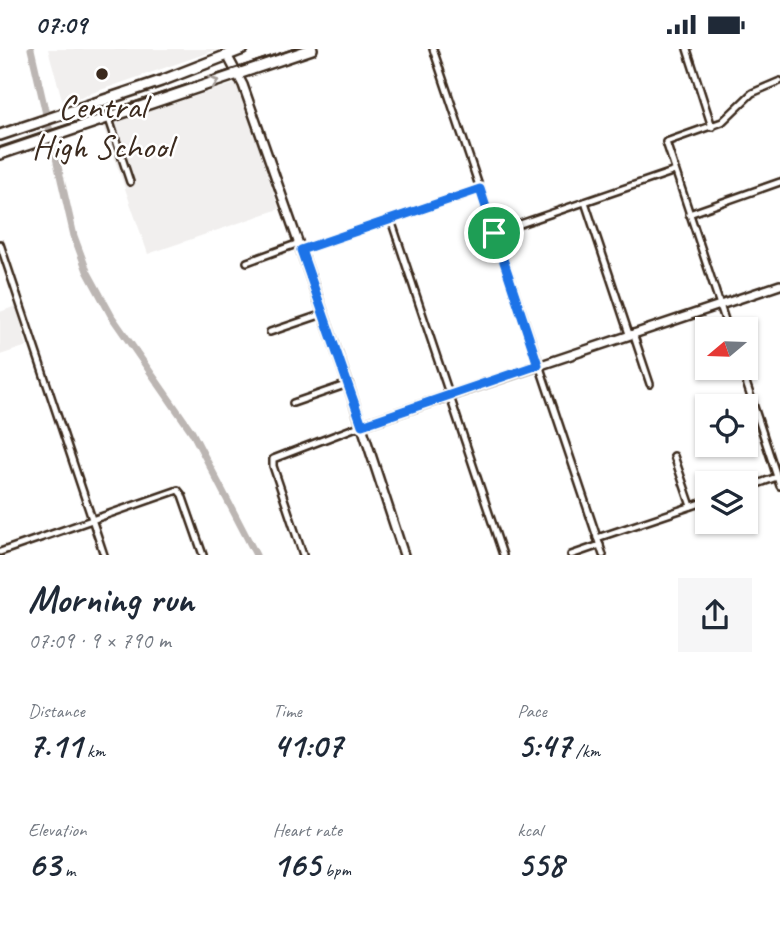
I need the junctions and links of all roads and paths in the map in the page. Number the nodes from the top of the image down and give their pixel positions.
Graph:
1 (243, 49) edge
2 (312, 49) edge
3 (433, 49) edge
4 (687, 49) edge
5 (227, 55) junction
6 (239, 74) junction
7 (780, 81) edge
8 (108, 116) junction
9 (712, 127) junction
10 (0, 135) edge
11 (0, 153) edge
12 (675, 171) junction
13 (130, 181) dead end
14 (780, 183) edge
15 (480, 189) junction
16 (585, 202) junction
17 (690, 214) junction
18 (391, 220) junction
19 (494, 233) junction
20 (0, 244) edge
21 (300, 247) junction
22 (247, 262) dead end
23 (780, 285) edge
24 (720, 304) junction
25 (323, 314) junction
26 (724, 317) edge
27 (270, 332) dead end
28 (631, 334) junction
29 (538, 365) junction
30 (745, 380) edge
31 (348, 384) junction
32 (650, 384) dead end
33 (449, 395) junction
34 (293, 403) dead end
35 (362, 425) junction
36 (674, 456) dead end
37 (777, 477) junction
38 (758, 484) edge
39 (780, 486) edge
40 (695, 505) edge
41 (691, 506) junction
42 (92, 520) junction
43 (597, 538) junction
44 (600, 545) junction
45 (0, 554) edge
46 (104, 555) edge
47 (203, 555) edge
48 (303, 555) edge
49 (404, 555) edge
50 (503, 555) edge
51 (571, 555) edge
52 (603, 555) edge

1 - 5 main road
2 - 6 main road
3 - 15 street
4 - 9 street
5 - 6 street
5 - 10 main road
8 -> 6 main road
6 - 21 street
7 - 9 street
8 - 11 main road
8 - 13 street
9 - 12 street
12 - 16 street
12 - 17 street
14 - 17 street
15 - 18 street
15 - 19 street
16 - 19 street
16 - 28 street
17 - 24 street
18 - 21 street
18 - 33 street
19 - 29 street
20 - 42 street
21 - 22 street
21 - 25 street
23 - 24 street
24 - 26 street
24 - 28 street
25 - 27 street
25 - 31 street
28 - 29 street
28 - 32 street
29 - 33 street
29 - 43 street
30 - 37 street
31 - 34 street
31 - 35 street
33 - 35 street
33 - 50 street
35 - 48 street
35 - 49 street
36 - 41 street
37 - 38 street
37 - 39 street
40 - 41 street
41 - 43 street
42 - 45 street
42 - 46 street
42 - 47 street
43 - 44 street
44 - 51 street
44 - 52 street

